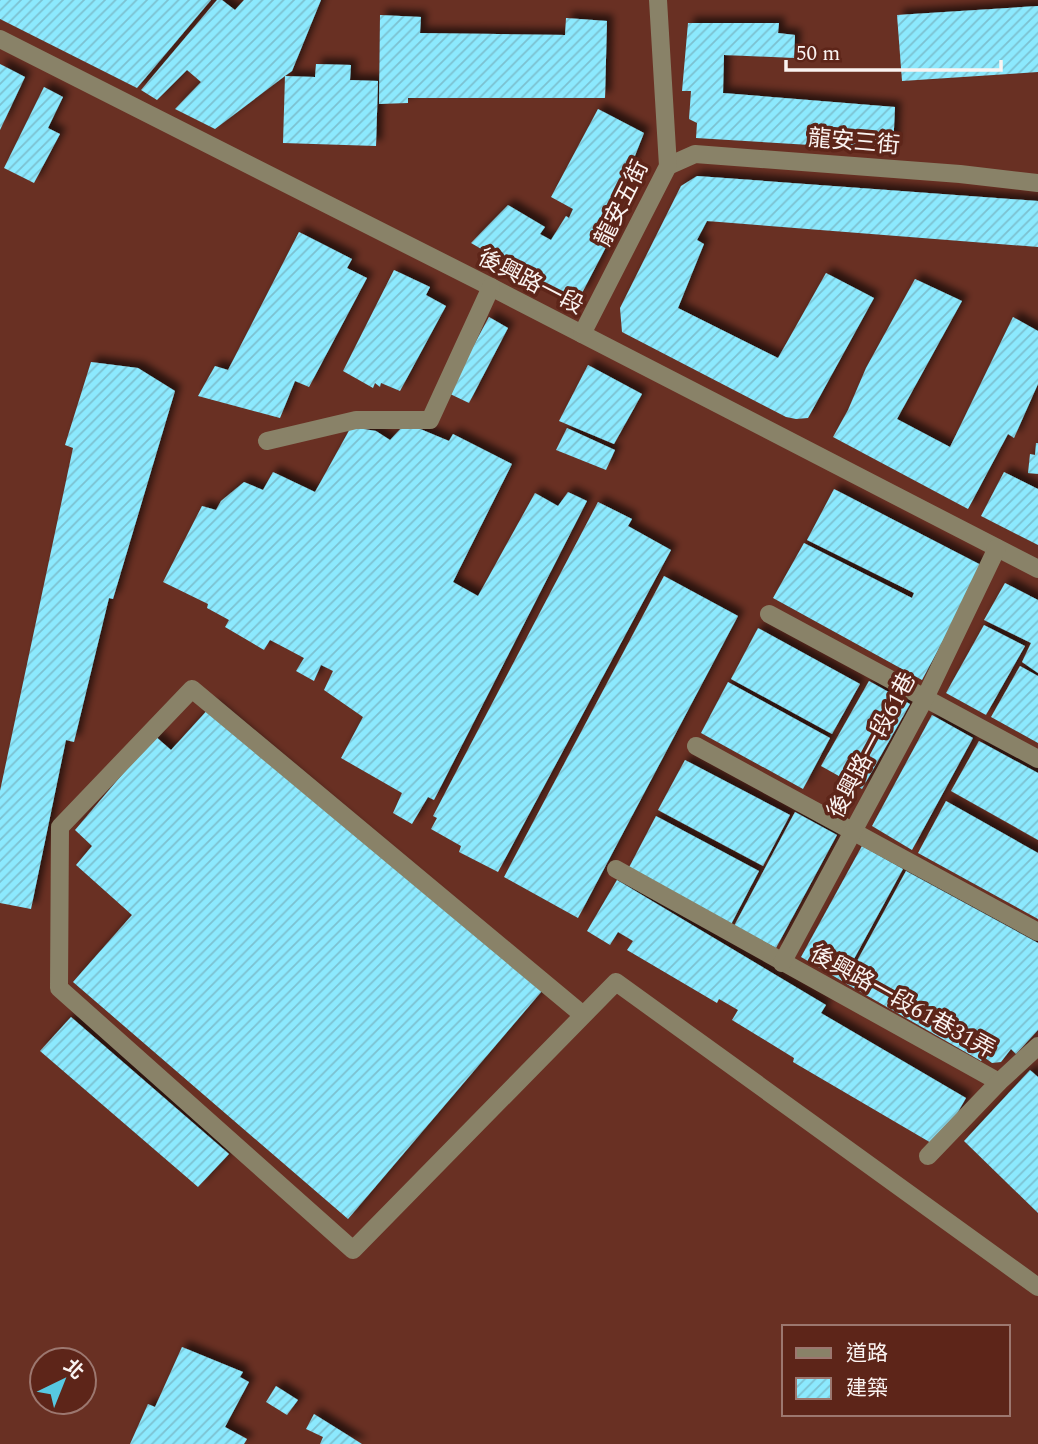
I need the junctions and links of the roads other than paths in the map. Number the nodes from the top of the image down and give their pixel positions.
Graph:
1 (658, 0) edge
2 (0, 39) edge
3 (668, 166) junction
4 (1038, 183) edge
5 (491, 287) junction
6 (582, 334) junction
7 (267, 441) dead end
8 (997, 548) junction
9 (1038, 569) edge
10 (769, 614) dead end
11 (925, 698) junction
12 (696, 746) dead end
13 (1038, 759) edge
14 (853, 830) junction
15 (616, 869) dead end
16 (1038, 932) edge
17 (782, 963) junction
18 (583, 1015) junction
19 (1036, 1052) edge
20 (999, 1082) junction
21 (928, 1156) dead end
22 (1038, 1287) edge

1 - 3 street, 龍安五街
2 - 5 street, 後興路一段
3 - 4 street, 龍安三街
3 - 6 street, 龍安五街
5 - 6 street, 後興路一段
5 - 7 street
6 - 8 street, 後興路一段
8 - 9 street, 後興路一段
8 - 11 street, 後興路一段61巷
10 - 11 street
11 - 13 street
11 - 14 street, 後興路一段61巷
12 - 14 street
14 - 16 street
14 - 17 street, 後興路一段61巷
15 - 17 street, 後興路一段61巷31弄
17 - 20 street, 後興路一段61巷31弄
18 - 18 street
18 - 22 street
19 - 20 street
20 - 21 street

